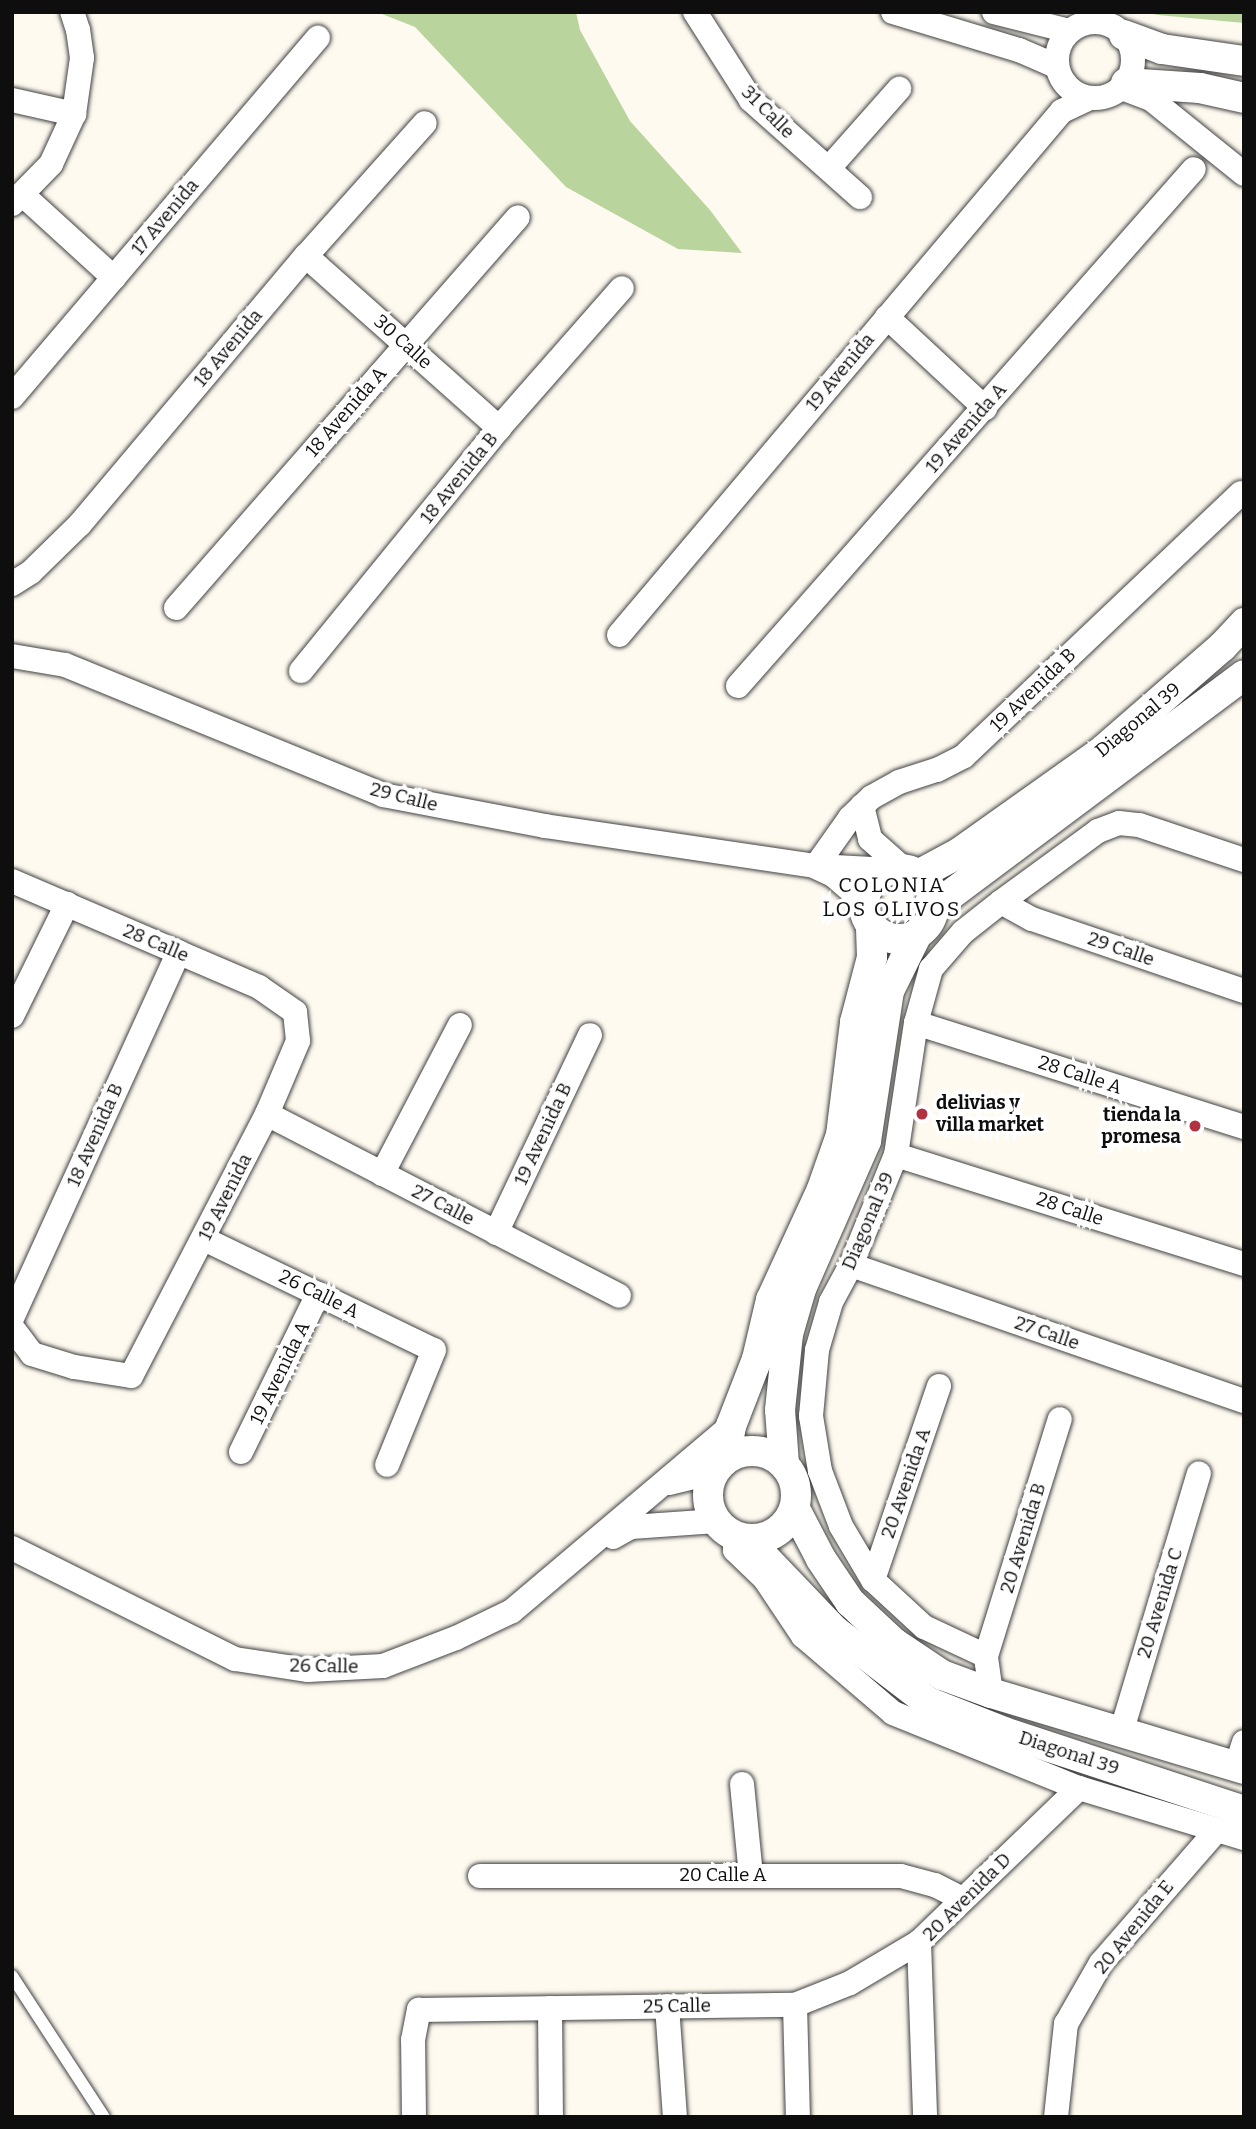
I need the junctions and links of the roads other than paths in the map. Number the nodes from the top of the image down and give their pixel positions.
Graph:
1 (72, 12) edge
2 (695, 12) edge
3 (893, 12) edge
4 (994, 12) edge
5 (1069, 30) junction
6 (1124, 35) junction
7 (318, 37) dead end
8 (1244, 61) edge
9 (1061, 76) junction
10 (1123, 85) junction
11 (899, 89) dead end
12 (1090, 98) junction
13 (1244, 98) edge
14 (12, 100) edge
15 (1062, 111) junction
16 (74, 114) junction
17 (425, 123) dead end
18 (829, 168) junction
19 (1194, 169) dead end
20 (1244, 174) edge
21 (860, 197) dead end
22 (18, 200) edge
23 (518, 217) dead end
24 (306, 256) junction
25 (114, 278) junction
26 (622, 288) dead end
27 (887, 317) junction
28 (405, 344) junction
29 (12, 397) edge
30 (985, 408) junction
31 (499, 428) junction
32 (1241, 493) dead end
33 (22, 578) edge
34 (176, 608) dead end
35 (1244, 623) edge
36 (619, 635) dead end
37 (12, 656) edge
38 (300, 671) dead end
39 (1244, 675) edge
40 (738, 687) dead end
41 (862, 806) junction
42 (1244, 860) edge
43 (816, 866) junction
44 (905, 872) junction
45 (12, 881) edge
46 (1000, 902) junction
47 (67, 904) junction
48 (934, 907) junction
49 (868, 918) junction
50 (918, 934) junction
51 (179, 952) junction
52 (1244, 991) edge
53 (295, 1012) joint
54 (12, 1016) edge
55 (916, 1023) junction
56 (460, 1025) dead end
57 (590, 1035) dead end
58 (267, 1114) junction
59 (1244, 1127) edge
60 (896, 1155) junction
61 (382, 1174) junction
62 (496, 1233) junction
63 (204, 1240) junction
64 (1244, 1264) edge
65 (851, 1265) junction
66 (318, 1294) junction
67 (619, 1296) dead end
68 (12, 1318) edge
69 (12, 1327) edge
70 (939, 1386) dead end
71 (1244, 1401) edge
72 (1060, 1419) dead end
73 (731, 1426) junction
74 (241, 1452) dead end
75 (784, 1464) junction
76 (387, 1465) dead end
77 (720, 1466) junction
78 (1199, 1473) dead end
79 (665, 1484) junction
80 (794, 1508) junction
81 (733, 1532) junction
82 (12, 1548) edge
83 (587, 1551) junction
84 (873, 1580) junction
85 (986, 1657) junction
86 (990, 1693) junction
87 (1121, 1732) junction
88 (1241, 1759) edge
89 (742, 1784) dead end
90 (1079, 1788) junction
91 (1244, 1811) edge
92 (1217, 1830) junction
93 (1244, 1838) edge
94 (751, 1875) junction
95 (480, 1876) dead end
96 (962, 1899) junction
97 (919, 1942) junction
98 (12, 1976) edge
99 (795, 2005) junction
100 (667, 2006) junction
101 (550, 2008) junction
102 (104, 2117) edge
103 (414, 2117) edge
104 (551, 2117) edge
105 (675, 2117) edge
106 (798, 2117) edge
107 (926, 2117) edge
108 (1056, 2117) edge

1 - 16 street
2 - 18 street, 31 Calle
3 - 9 street
4 - 5 street
5 - 6 street
5 - 9 street
6 - 8 street
6 - 10 street
7 - 25 street, 17 Avenida
9 - 12 street
9 - 15 street
10 - 12 street
10 - 13 street
10 - 20 street
11 - 18 street
12 - 15 street, 19 Avenida
14 - 16 street
15 - 27 street, 19 Avenida
16 - 22 street
17 - 24 street, 18 Avenida
18 - 21 street, 31 Calle
19 - 30 street, 19 Avenida A
22 - 25 street
23 - 28 street, 18 Avenida A
24 - 28 street, 30 Calle
24 - 33 street, 18 Avenida
25 - 29 street, 17 Avenida
26 - 31 street, 18 Avenida B
27 - 30 street
27 - 36 street, 19 Avenida
28 - 31 street, 30 Calle
28 - 34 street, 18 Avenida A
30 - 40 street, 19 Avenida A
31 - 38 street, 18 Avenida B
32 - 41 street, 19 Avenida B
35 - 44 street, Diagonal 39
37 - 43 street, 29 Calle
39 - 48 street, Diagonal 39
41 - 43 street, 19 Avenida B
41 - 44 street
42 - 46 street, Diagonal 39
43 - 44 street, 29 Calle
43 - 49 street, 29 Calle
44 - 48 street
44 - 49 street
45 - 47 street, 28 Calle
46 - 52 street, 29 Calle
46 - 55 street, Diagonal 39
47 - 51 street, 28 Calle
47 - 54 street
48 - 50 street
49 - 50 street
49 - 73 street
50 - 75 street, Diagonal 39
51 - 53 street, 28 Calle
51 - 68 street, 18 Avenida B
53 - 58 street, 19 Avenida
55 - 59 street, 28 Calle A
55 - 60 street, Diagonal 39
56 - 61 street
57 - 62 street, 19 Avenida B
58 - 61 street, 27 Calle
58 - 63 street, 19 Avenida
60 - 64 street, 28 Calle
60 - 65 street, Diagonal 39
61 - 62 street, 27 Calle
62 - 67 street, 27 Calle
63 - 66 street, 26 Calle A
63 - 69 street, 19 Avenida
65 - 71 street, 27 Calle
65 - 84 street, Diagonal 39
66 - 74 street, 19 Avenida A
66 - 76 street, 26 Calle A
70 - 84 street, 20 Avenida A
72 - 85 street, 20 Avenida B
73 - 77 street
73 - 79 street, 26 Calle
75 - 77 street
75 - 80 street
77 - 79 street, 26 Calle
77 - 81 street
78 - 87 street, 20 Avenida C
79 - 83 street, 26 Calle
80 - 81 street
80 - 86 street, Diagonal 39
81 - 83 street, 26 Calle
81 - 90 street
81 - 91 street, Diagonal 39
82 - 83 street, 26 Calle
84 - 85 street, Diagonal 39
85 - 86 street
86 - 87 street, Diagonal 39
87 - 88 street, Diagonal 39
89 - 94 street
90 - 92 street
90 - 96 street, 20 Avenida D
92 - 93 street
92 - 108 street, 20 Avenida E
94 - 95 street, 20 Calle A
94 - 96 street, 20 Calle A
96 - 97 street, 20 Avenida D
97 - 99 street, 25 Calle
97 - 107 street, 20 Avenida D
98 - 102 lane
99 - 100 street, 25 Calle
99 - 106 street
100 - 101 street, 25 Calle
100 - 105 street
101 - 103 street, 25 Calle
101 - 104 street

